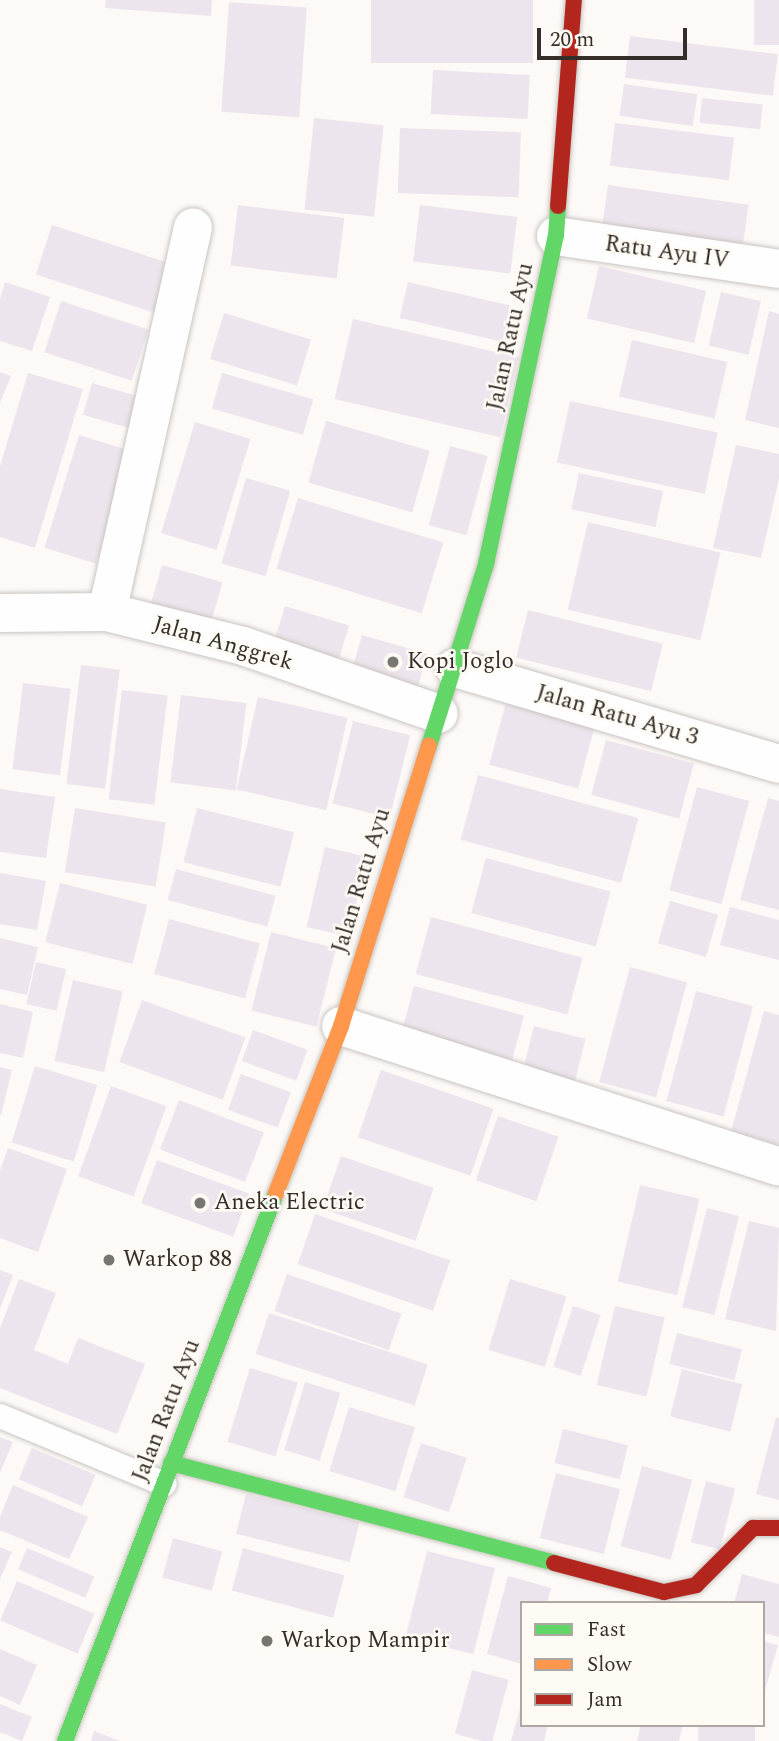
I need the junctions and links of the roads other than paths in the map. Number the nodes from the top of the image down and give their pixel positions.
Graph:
1 (574, 0) edge
2 (193, 227) dead end
3 (556, 236) junction
4 (779, 269) edge
5 (107, 612) junction
6 (0, 613) edge
7 (455, 668) junction
8 (439, 714) junction
9 (779, 764) edge
10 (341, 1026) junction
11 (779, 1167) edge
12 (0, 1416) edge
13 (168, 1473) junction
14 (779, 1528) edge
15 (65, 1741) edge

1 - 3 street, Jalan Ratu Ayu
2 - 5 street
3 - 4 street, Ratu Ayu IV
3 - 7 street, Jalan Ratu Ayu
5 - 6 street, Jalan Anggrek
5 - 8 street, Jalan Anggrek
7 - 8 street, Jalan Ratu Ayu
7 - 9 street, Jalan Ratu Ayu 3
8 - 10 street, Jalan Ratu Ayu
10 - 11 street
10 - 13 street, Jalan Ratu Ayu
12 - 13 lane
13 - 14 street
13 - 15 street, Jalan Ratu Ayu

